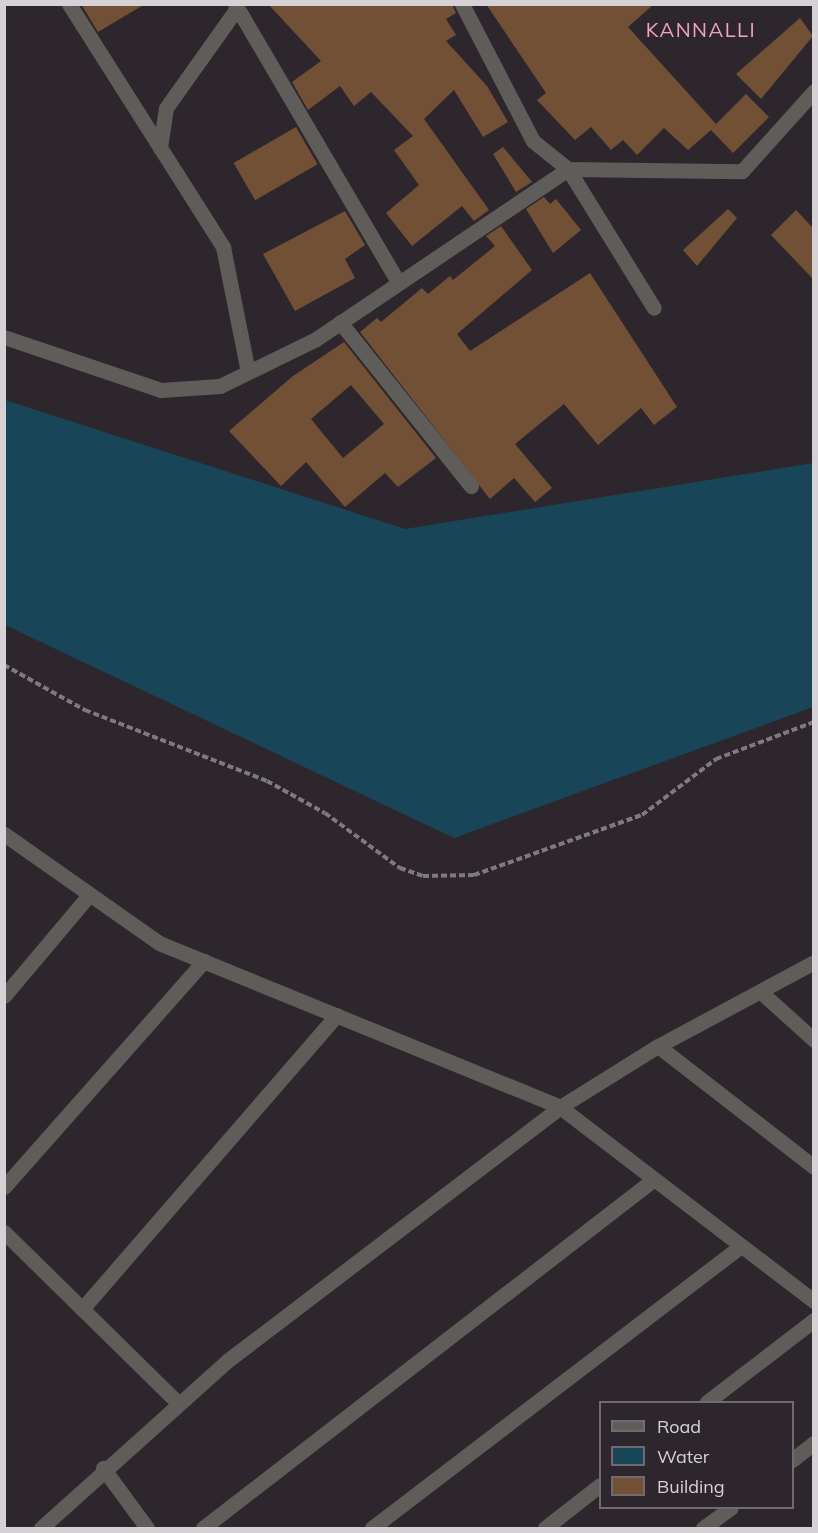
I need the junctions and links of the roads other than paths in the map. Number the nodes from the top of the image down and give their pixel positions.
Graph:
1 (69, 4) edge
2 (462, 4) edge
3 (236, 6) edge
4 (813, 91) edge
5 (160, 148) junction
6 (568, 169) junction
7 (398, 282) junction
8 (654, 308) dead end
9 (340, 322) junction
10 (4, 337) edge
11 (248, 372) junction
12 (471, 486) dead end
13 (4, 834) edge
14 (90, 894) junction
15 (204, 961) junction
16 (813, 962) edge
17 (763, 994) junction
18 (4, 996) edge
19 (337, 1015) junction
20 (813, 1040) edge
21 (658, 1046) junction
22 (560, 1107) junction
23 (813, 1167) edge
24 (654, 1179) junction
25 (4, 1187) edge
26 (4, 1232) edge
27 (741, 1246) junction
28 (813, 1301) edge
29 (82, 1309) junction
30 (813, 1320) edge
31 (708, 1401) edge
32 (178, 1403) junction
33 (813, 1443) edge
34 (794, 1458) edge
35 (103, 1468) junction
36 (599, 1486) edge
37 (729, 1509) edge
38 (41, 1528) edge
39 (147, 1528) edge
40 (203, 1528) edge
41 (372, 1528) edge
42 (545, 1528) edge
43 (703, 1528) edge

1 - 5 street
2 - 6 street
3 - 5 street
3 - 7 street
4 - 6 street
5 - 11 street
6 - 7 street
6 - 8 street
7 - 9 street
9 - 11 street
9 - 12 street
10 - 11 street
13 - 14 street
14 - 15 street
14 - 18 street
15 - 19 street
15 - 25 street
16 - 17 street
17 - 20 street
17 - 21 street
19 - 22 street
19 - 29 street
21 - 22 street
21 - 23 street
22 - 24 street
22 - 32 street
24 - 27 street
24 - 40 street
26 - 29 street
27 - 28 street
27 - 41 street
29 - 32 street
30 - 31 street
32 - 35 street
33 - 34 street
35 - 38 street
35 - 39 street
36 - 42 street
37 - 43 street

